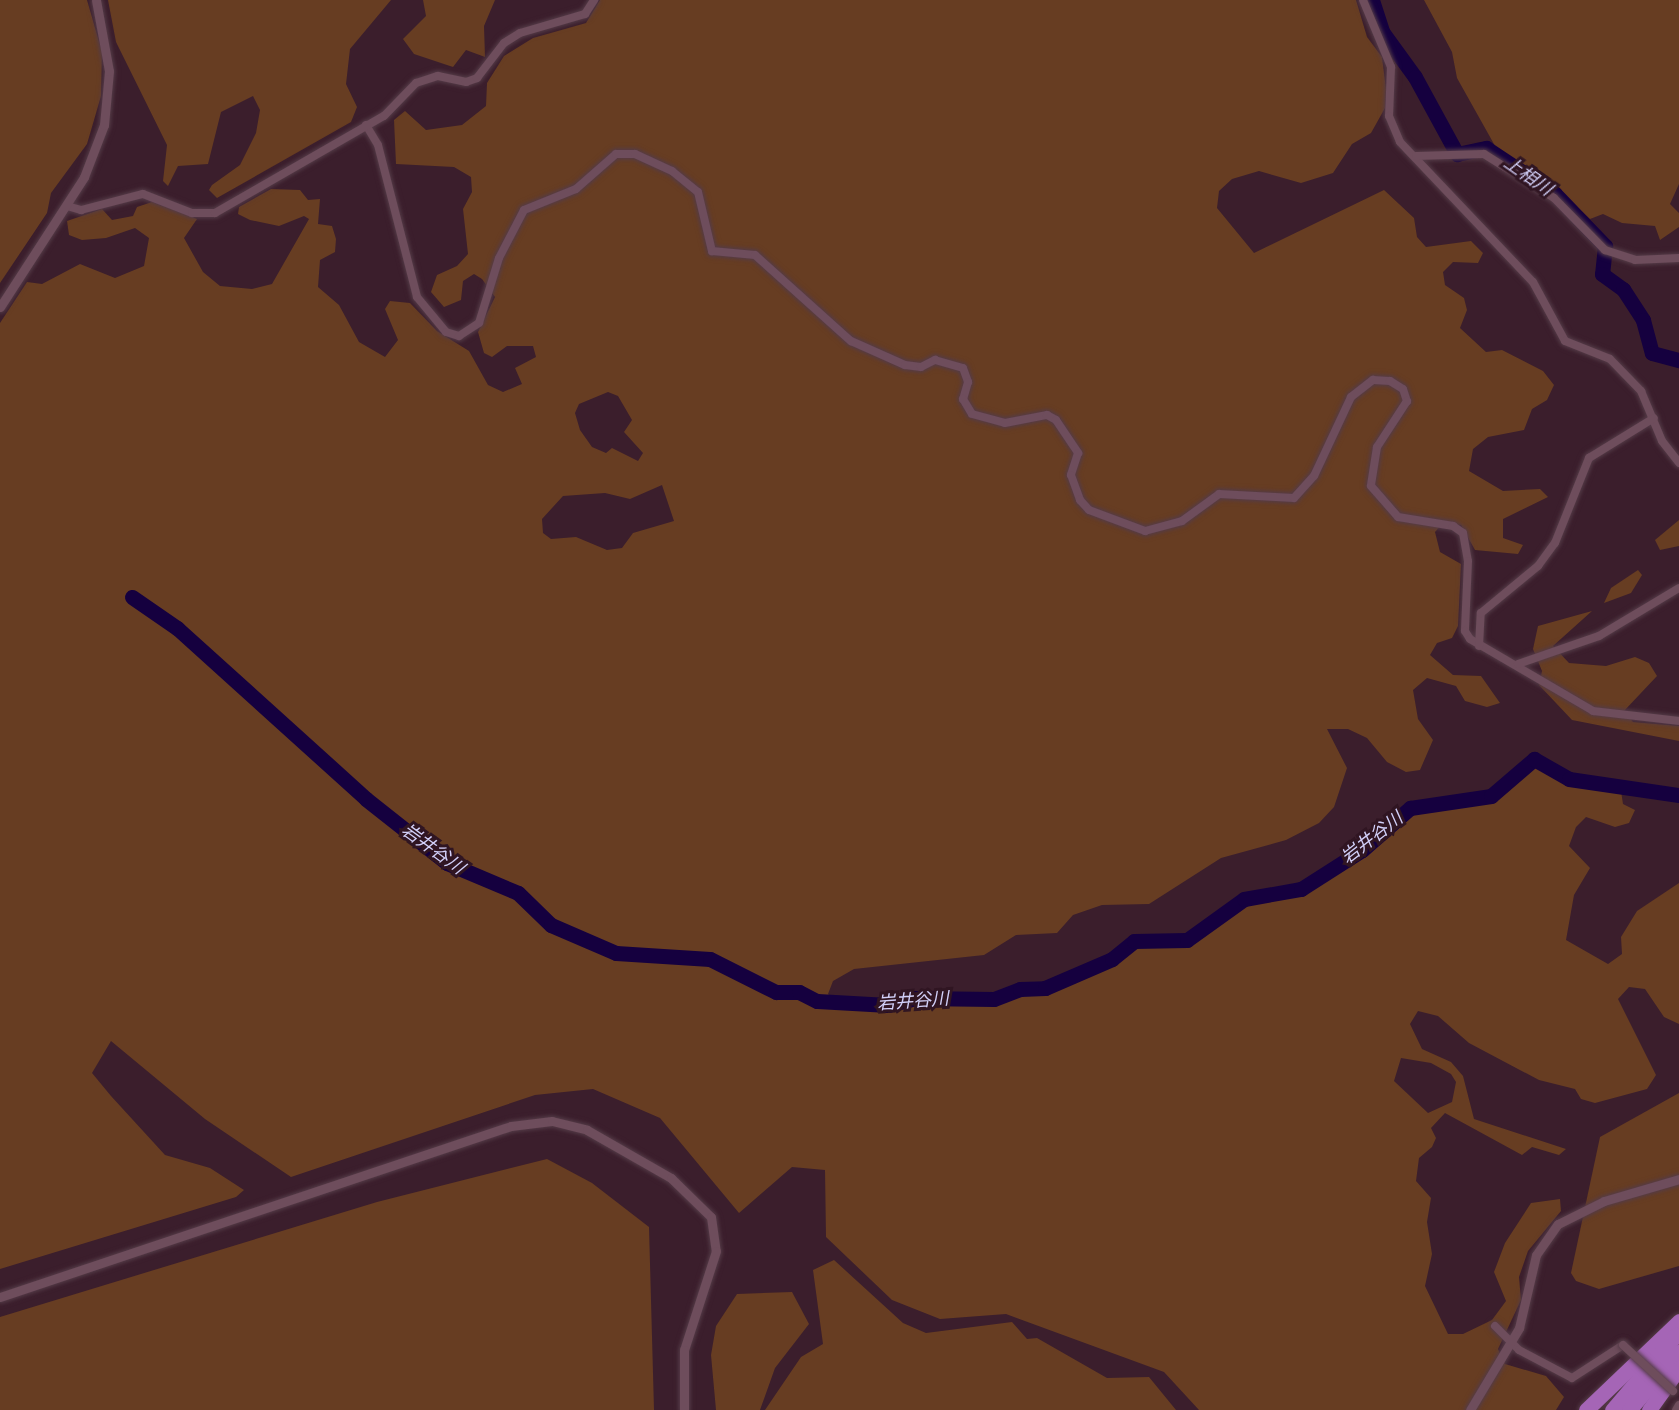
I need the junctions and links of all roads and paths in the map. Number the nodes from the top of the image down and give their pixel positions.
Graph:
1 (96, 0) edge
2 (594, 0) edge
3 (1363, 0) edge
4 (366, 125) junction
5 (1416, 156) junction
6 (67, 206) junction
7 (1679, 258) edge
8 (0, 307) edge
9 (1654, 418) junction
10 (1679, 463) edge
11 (1679, 588) edge
12 (1479, 646) junction
13 (1518, 664) junction
14 (1679, 721) edge
15 (1679, 1179) edge
16 (0, 1297) edge
17 (1679, 1321) edge
18 (1495, 1326) dead end
19 (1679, 1332) edge
20 (1510, 1344) junction
21 (1679, 1352) edge
22 (1679, 1368) edge
23 (1676, 1394) edge
24 (1679, 1405) edge
25 (684, 1410) edge
26 (1470, 1410) edge
27 (1586, 1410) edge
28 (1612, 1410) edge
29 (1629, 1410) edge
30 (1649, 1410) edge
31 (1676, 1410) edge

1 - 6 street
2 - 4 street
3 - 5 street
4 - 6 street
4 - 12 street
5 - 7 street
5 - 9 street
6 - 8 street
9 - 10 street
9 - 12 street
11 - 13 street
12 - 13 street
13 - 14 street
15 - 20 street
16 - 25 street
17 - 27 highway
18 - 20 street
19 - 28 highway
20 - 23 street, bridge
20 - 26 street
21 - 29 highway
22 - 30 highway
24 - 31 street

